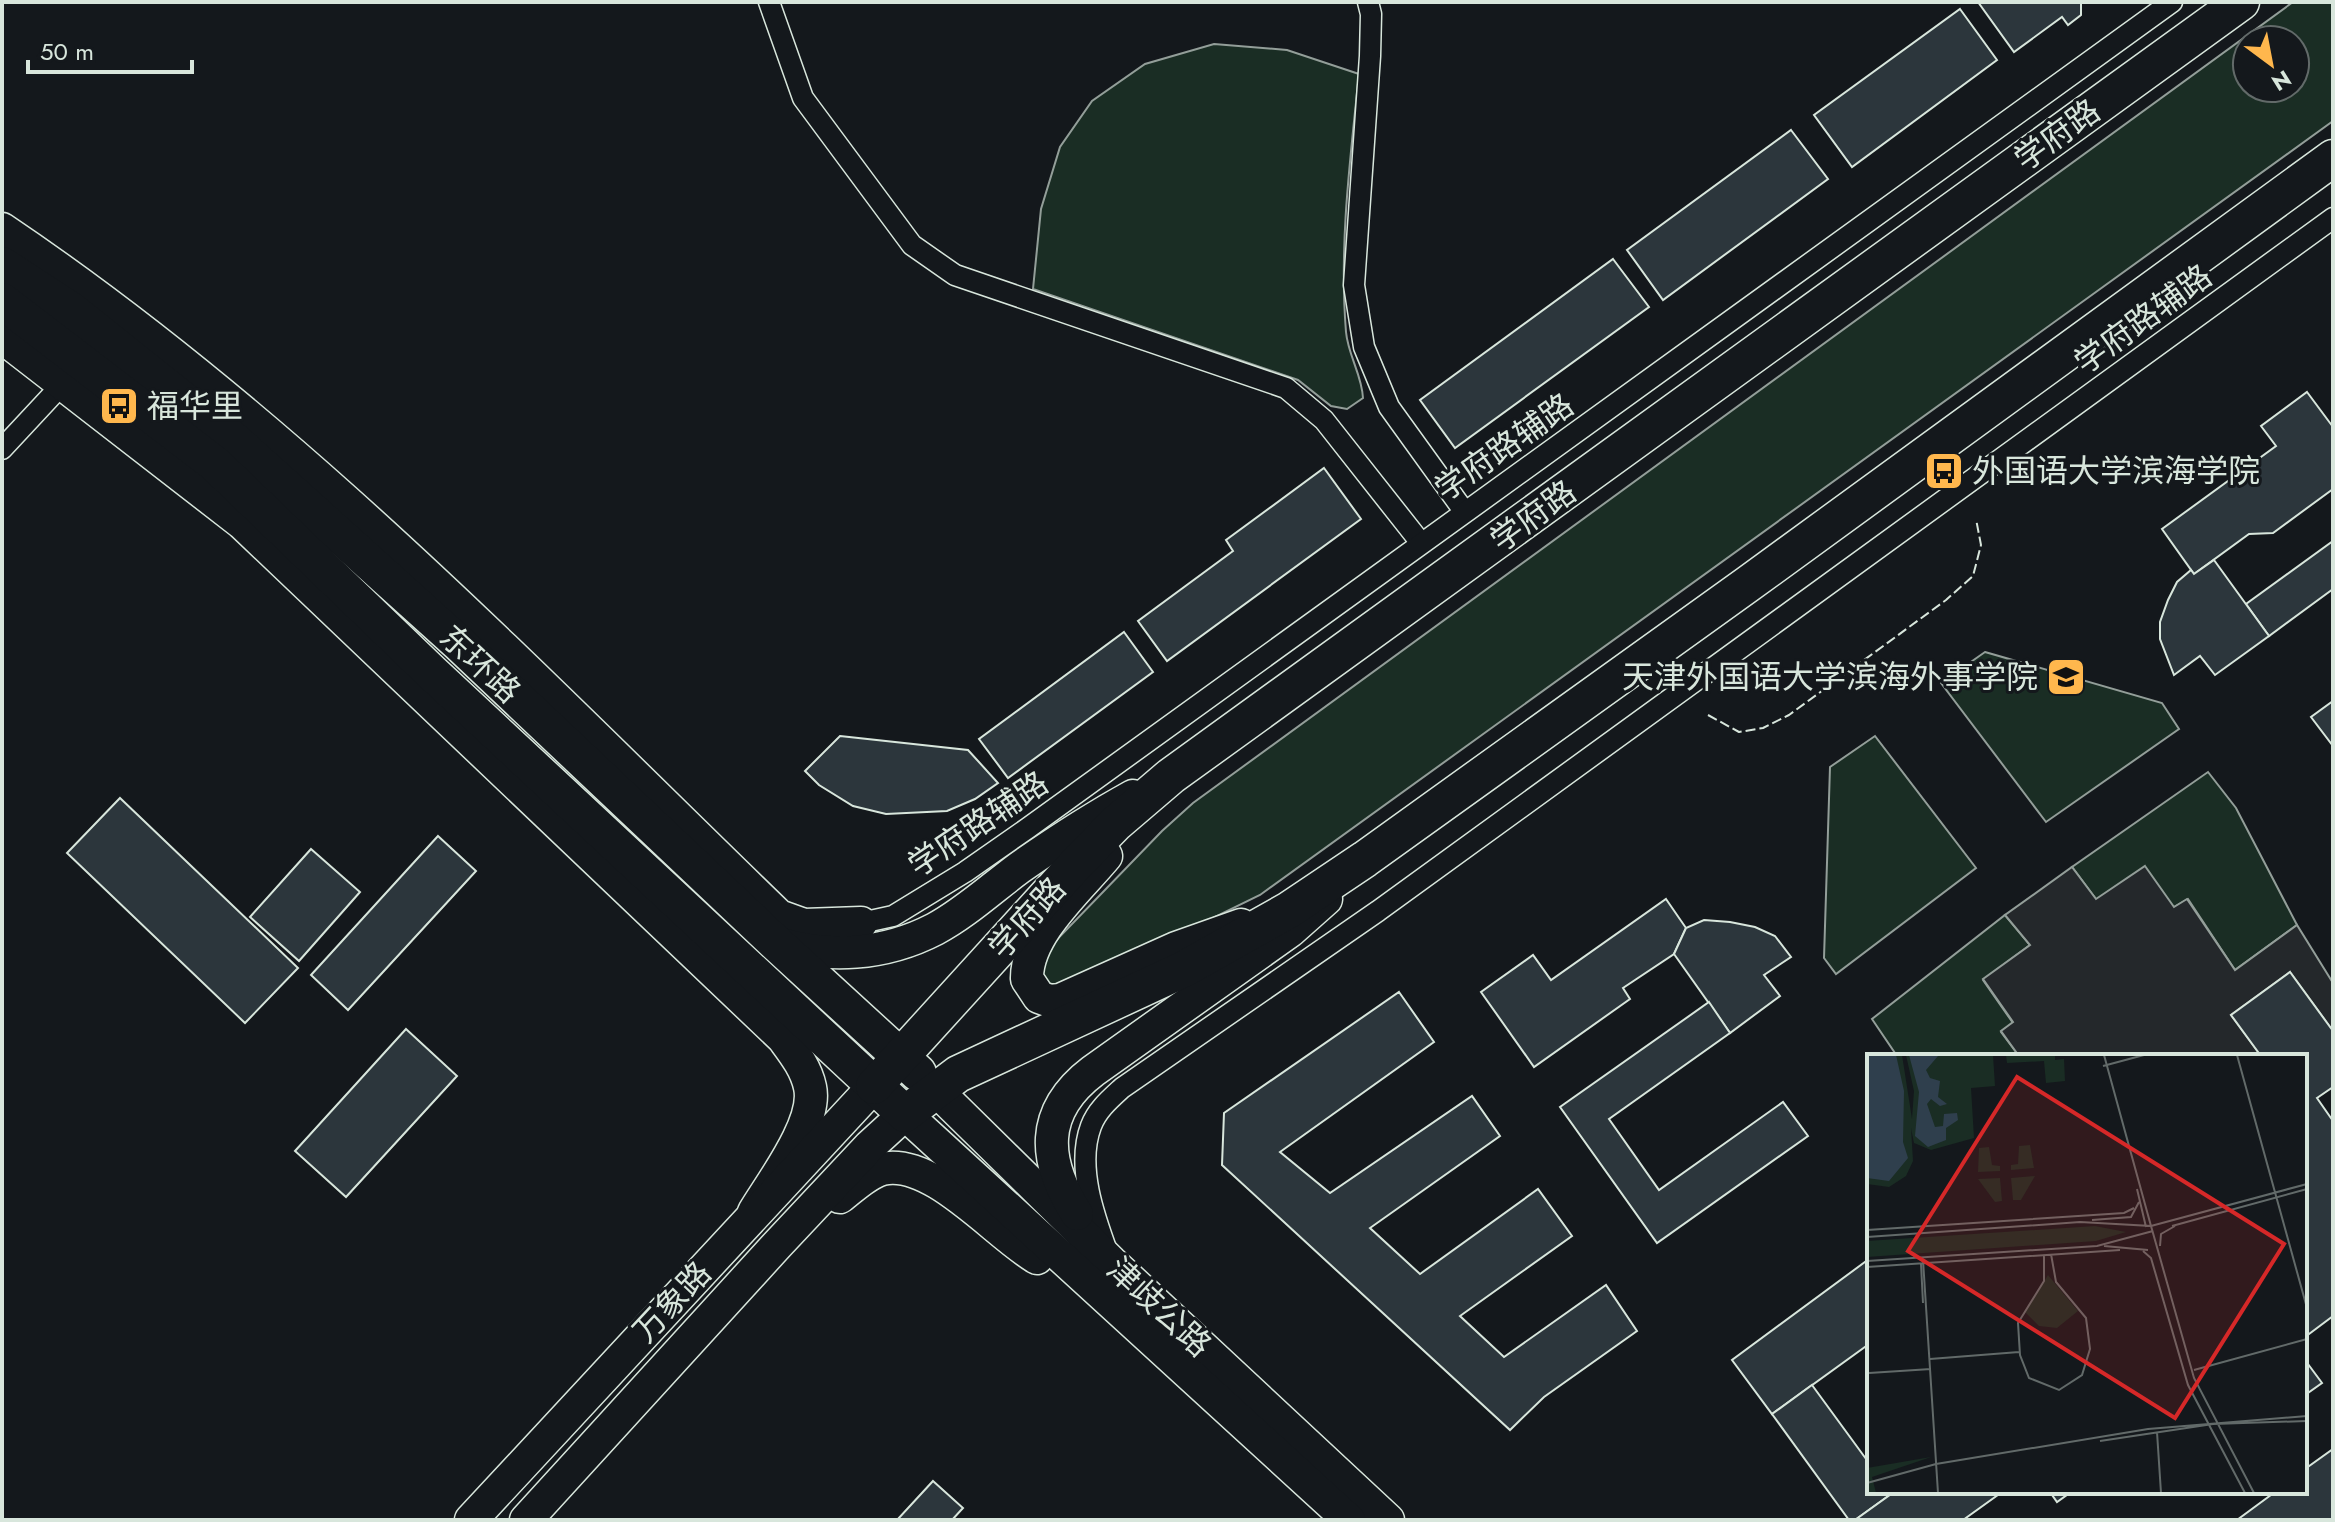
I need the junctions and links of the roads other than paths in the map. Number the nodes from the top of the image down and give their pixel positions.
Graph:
1 (769, 2) edge
2 (1368, 2) edge
3 (2172, 2) edge
4 (2241, 2) edge
5 (2333, 158) edge
6 (2333, 218) edge
7 (2, 229) edge
8 (2, 265) edge
9 (2, 301) edge
10 (2, 337) edge
11 (74, 372) junction
12 (2, 449) edge
13 (1464, 511) junction
14 (1421, 543) junction
15 (1171, 776) junction
16 (1365, 859) junction
17 (1289, 910) junction
18 (861, 923) joint
19 (775, 942) junction
20 (902, 1058) junction
21 (874, 1086) junction
22 (935, 1089) junction
23 (905, 1114) junction
24 (754, 1212) junction
25 (777, 1245) junction
26 (1101, 1273) junction
27 (471, 1520) edge
28 (526, 1520) edge
29 (1349, 1520) edge
30 (1388, 1520) edge

1 - 14 street
2 - 13 street
3 - 13 street, 学府路辅路
4 - 15 highway, 学府路
5 - 16 highway
6 - 26 street, 学府路辅路
7 - 18 main road
8 - 19 highway, 东环路
9 - 11 highway, 东环路
10 - 11 main road
11 - 12 street
11 - 21 highway, 东环路
11 - 24 main road
13 - 14 street, 学府路辅路
14 - 18 street, 学府路辅路
15 - 17 main road
15 - 19 main road
15 - 20 highway, 学府路
16 - 17 highway
16 - 26 main road
17 - 22 highway
19 - 20 highway, 东环路
20 - 21 highway, 学府路
20 - 22 highway, 东环路
21 - 23 highway, 东环路
21 - 24 main road, 万象路
22 - 23 highway
22 - 26 main road, 津歧公路
23 - 25 main road, 万象路
23 - 26 main road, 津歧公路
24 - 27 main road, 万象路
25 - 26 main road
25 - 28 main road, 万象路
26 - 29 main road, 津歧公路
26 - 30 main road, 津歧公路

